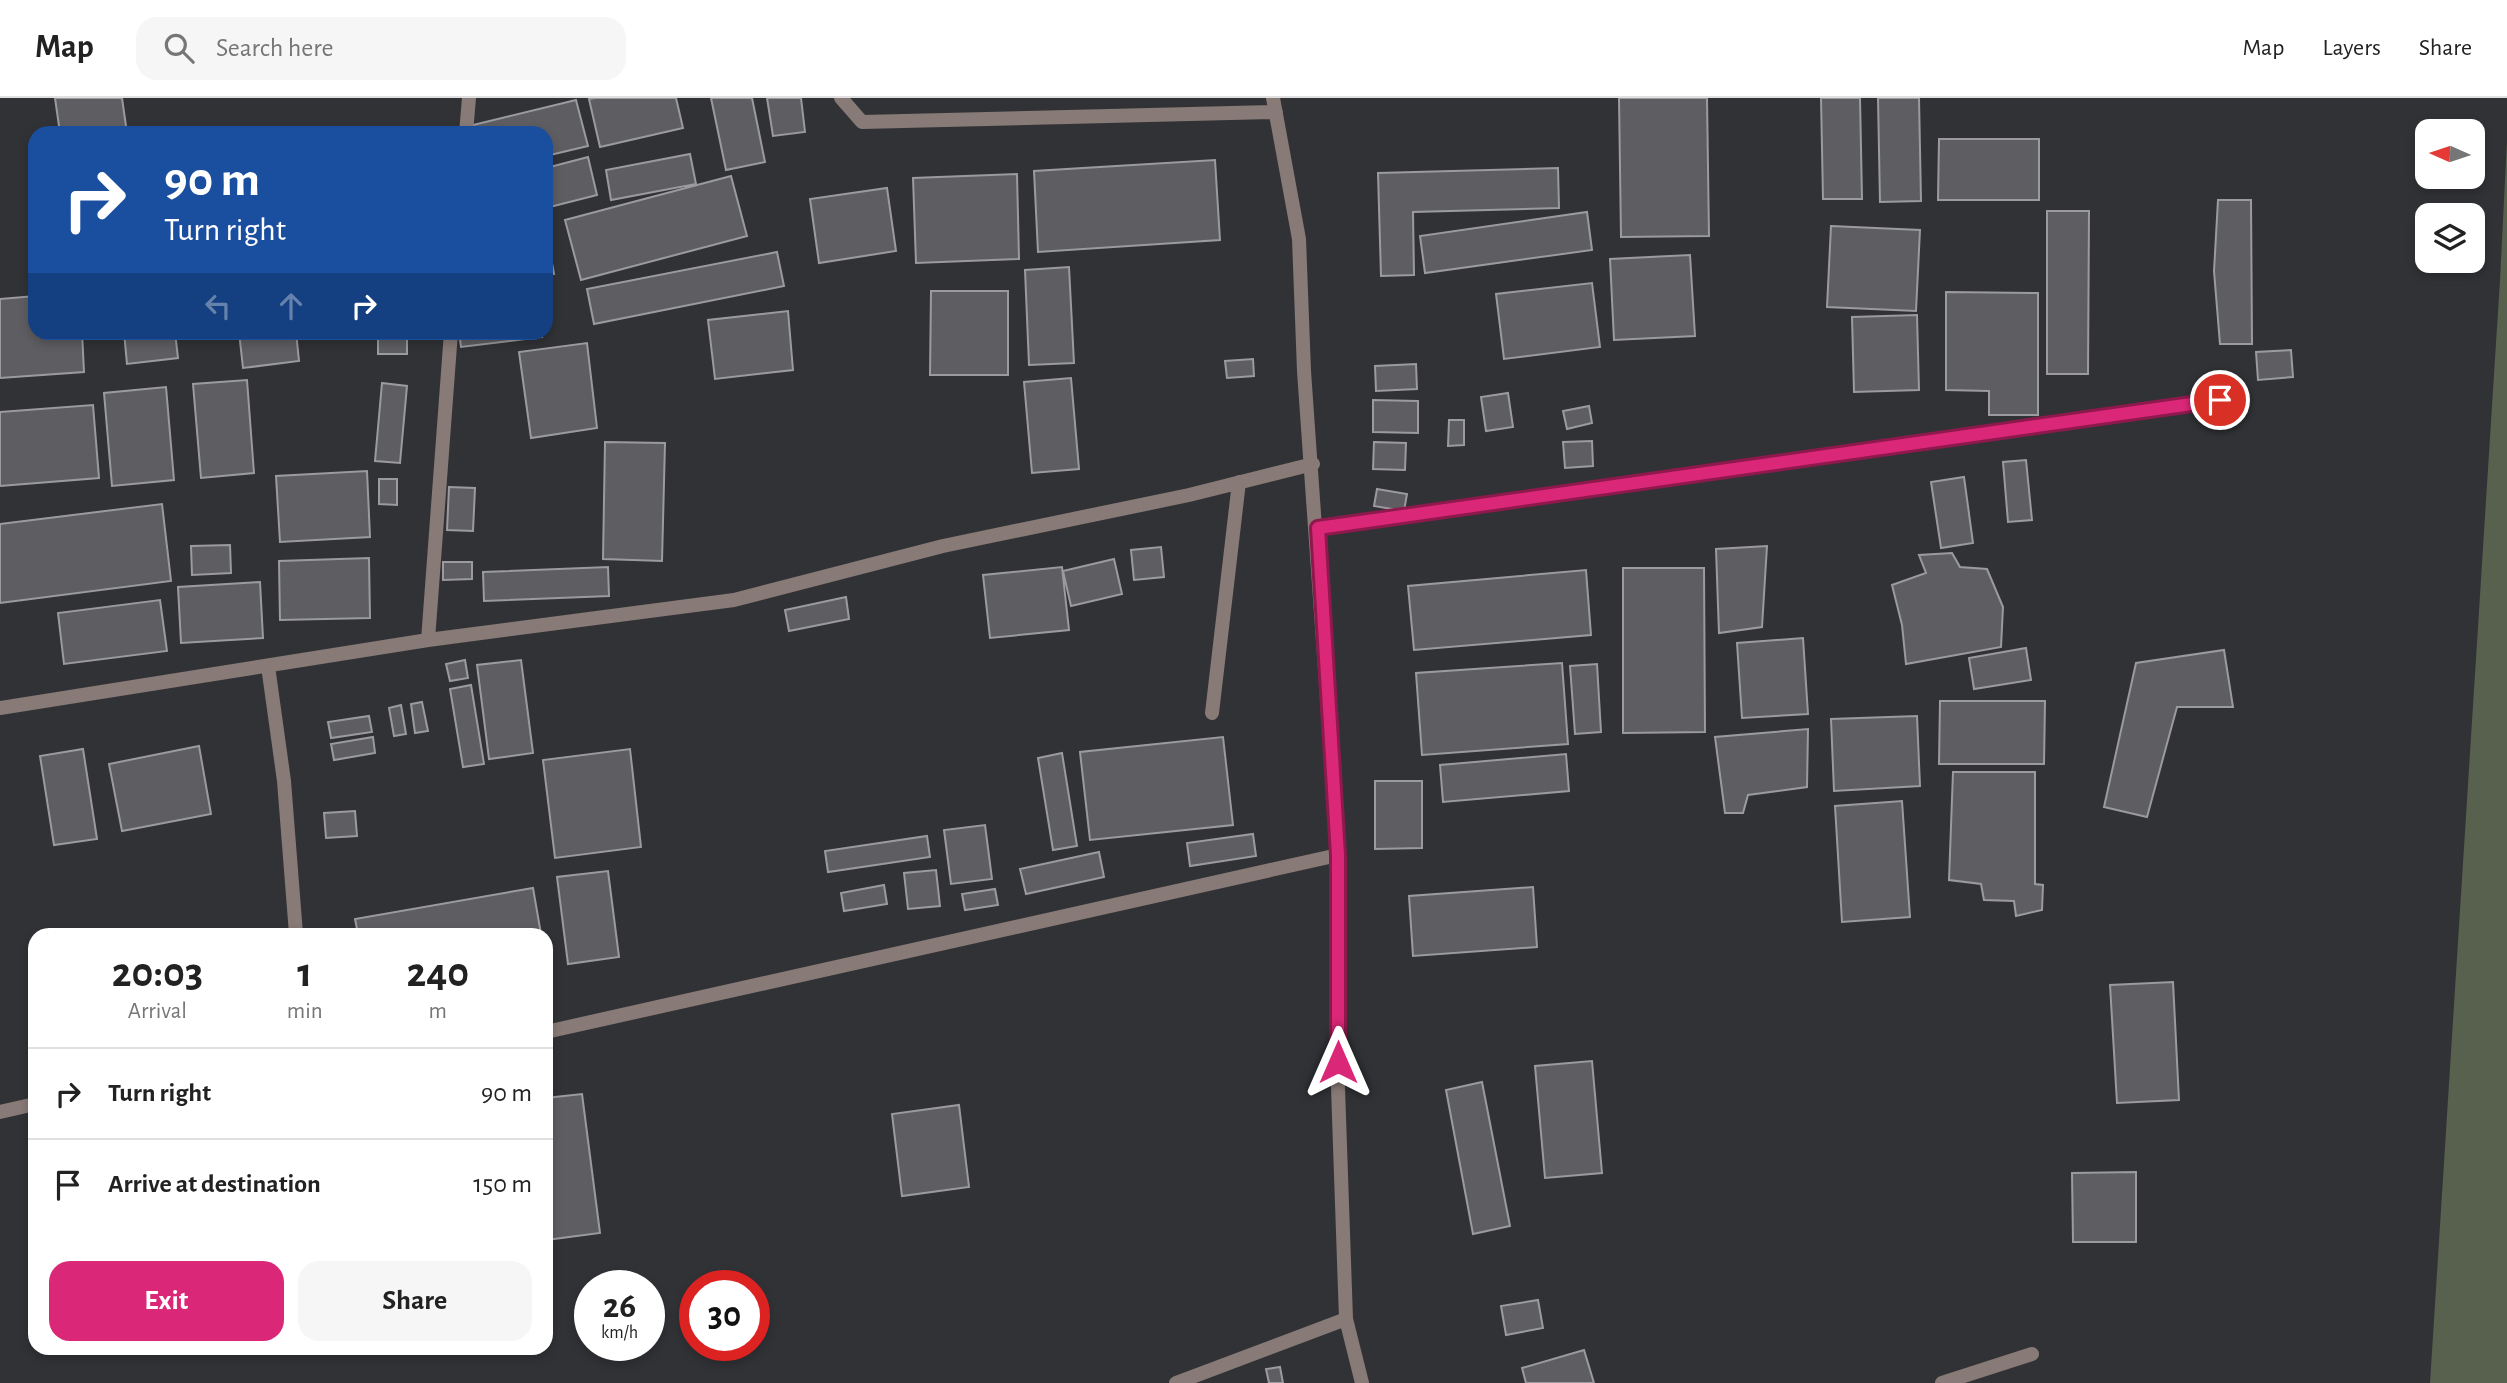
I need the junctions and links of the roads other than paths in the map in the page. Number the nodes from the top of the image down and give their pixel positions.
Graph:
1 (469, 98) edge
2 (841, 98) edge
3 (1274, 105) edge
4 (467, 126) edge
5 (450, 340) edge
6 (2220, 400) dead end
7 (1313, 464) junction
8 (1239, 482) junction
9 (1318, 528) junction
10 (428, 640) junction
11 (268, 666) junction
12 (0, 708) edge
13 (1213, 713) dead end
14 (1338, 855) junction
15 (296, 928) edge
16 (553, 1030) edge
17 (28, 1106) edge
18 (0, 1112) edge
19 (1346, 1319) junction
20 (2032, 1354) dead end
21 (1176, 1383) edge
22 (1362, 1383) edge
23 (1942, 1383) edge

1 - 4 street
2 - 3 street
3 - 7 street
5 - 10 street
6 - 9 street
7 - 8 street
7 - 9 street
8 - 10 street
8 - 13 street
9 - 14 street
10 - 11 street
11 - 12 street
11 - 15 street
14 - 16 street
14 - 19 street
17 - 18 street
19 - 21 street
19 - 22 street
20 - 23 street

